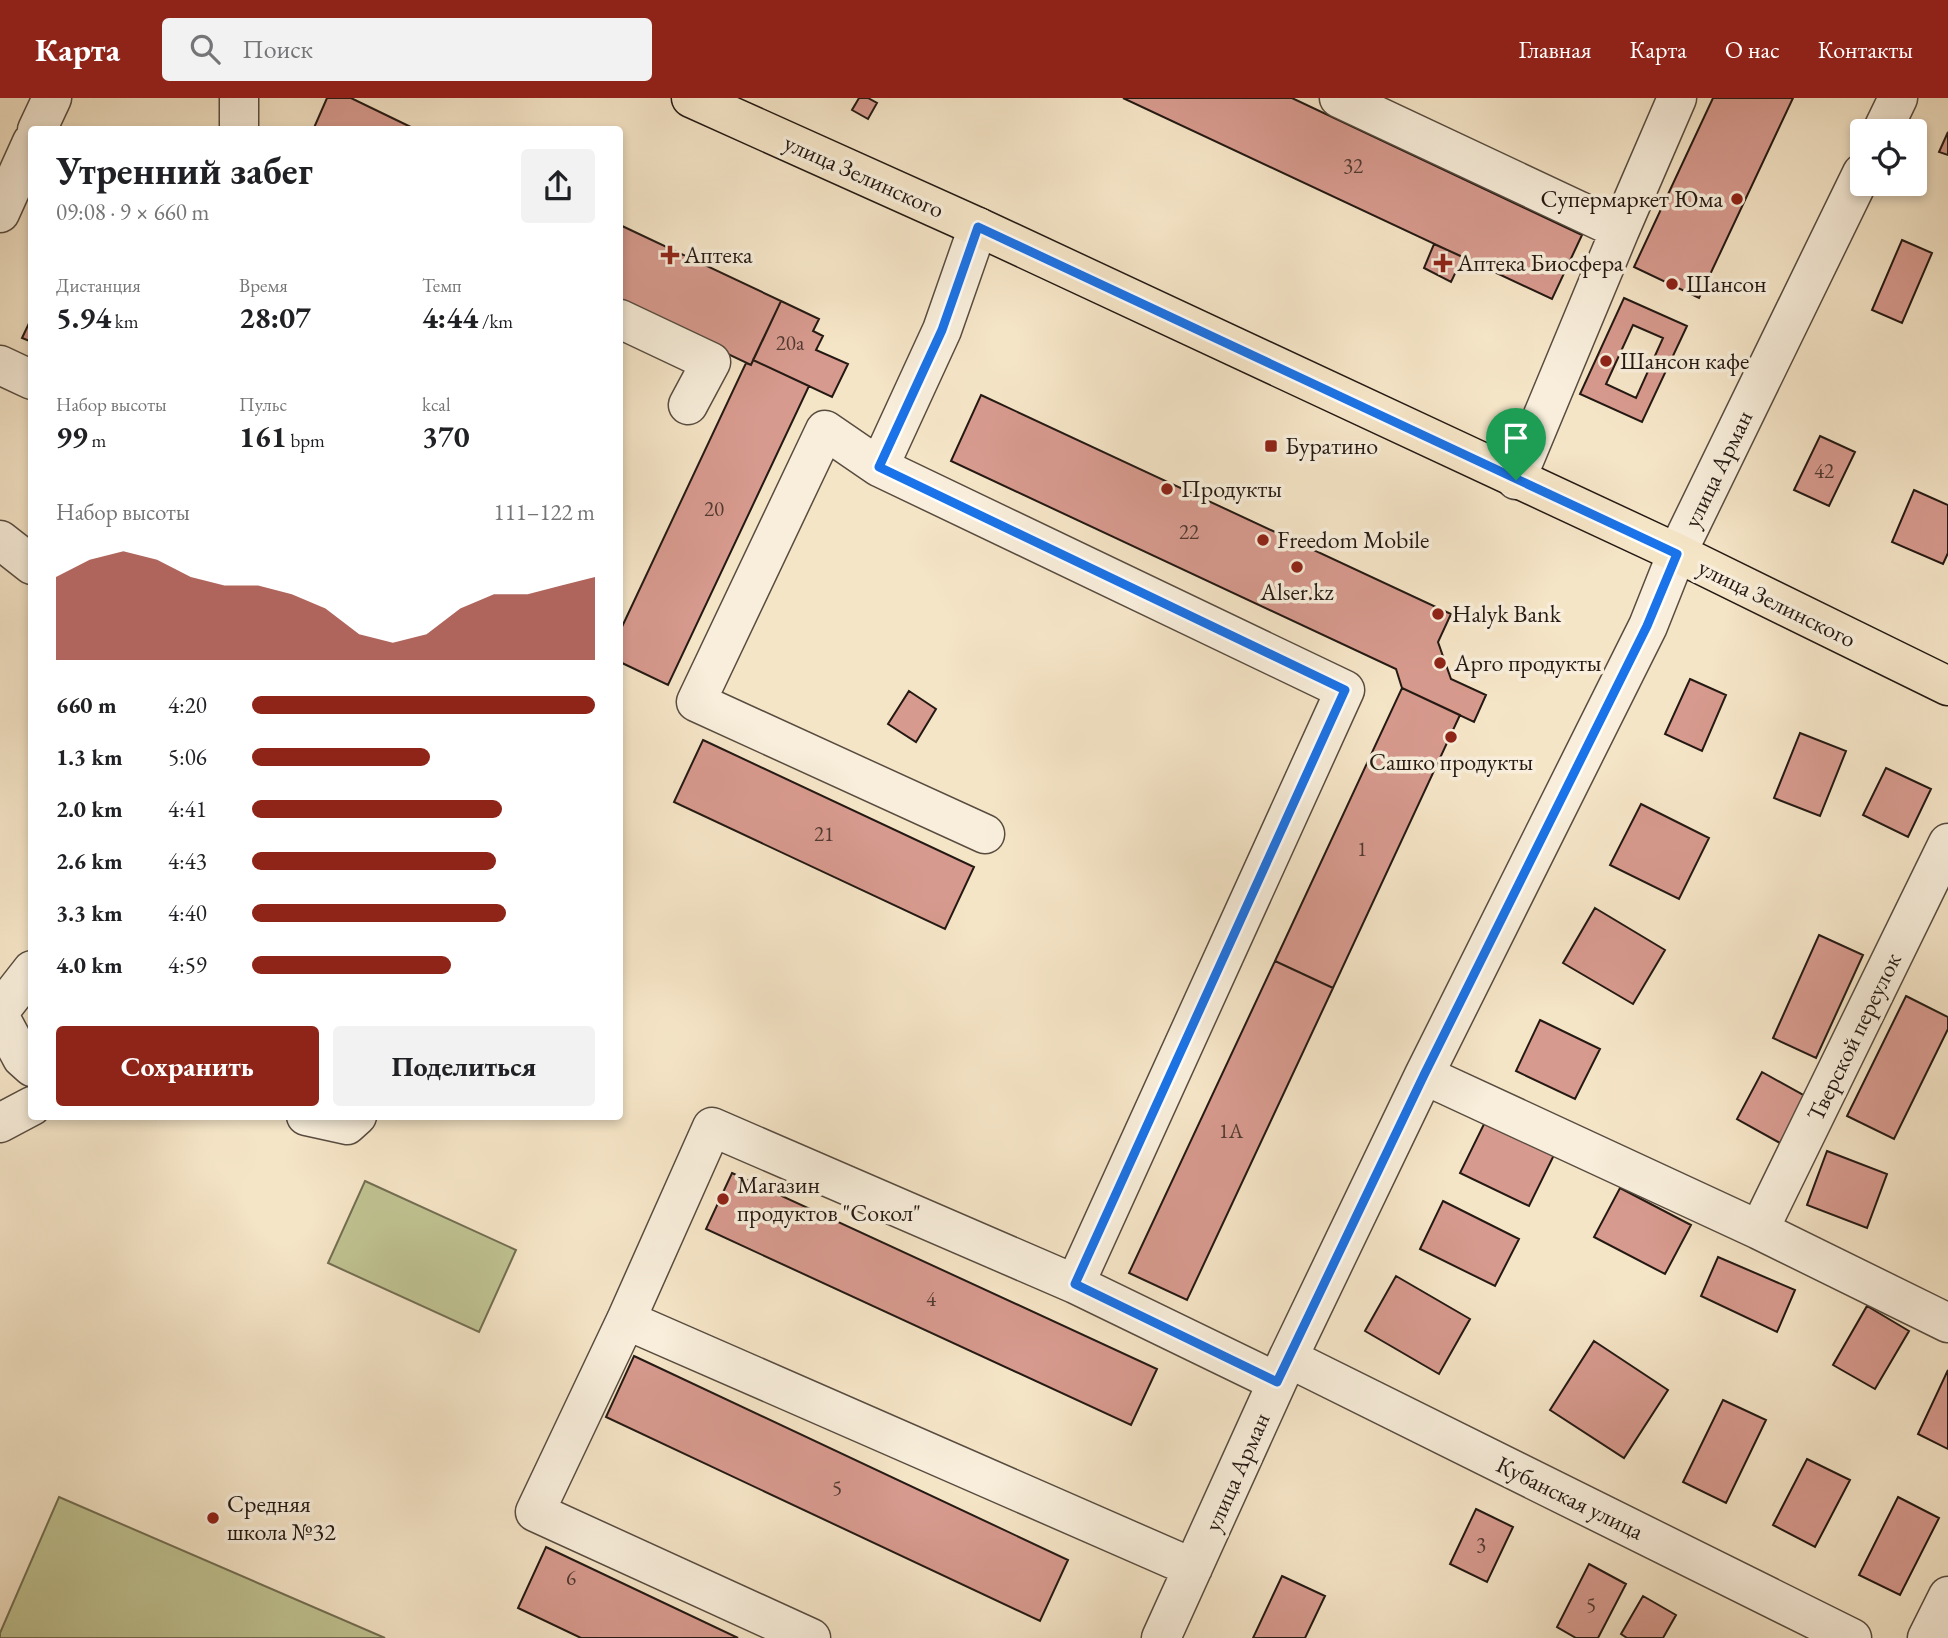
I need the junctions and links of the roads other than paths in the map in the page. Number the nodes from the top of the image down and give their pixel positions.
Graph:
1 (51, 98) edge
2 (239, 98) edge
3 (691, 98) edge
4 (1339, 98) edge
5 (1676, 98) edge
6 (1898, 98) edge
7 (1888, 119) edge
8 (39, 126) edge
9 (239, 126) edge
10 (28, 151) edge
11 (1851, 196) edge
12 (0, 213) edge
13 (978, 227) junction
14 (1620, 230) junction
15 (623, 320) edge
16 (0, 365) edge
17 (28, 378) edge
18 (688, 405) dead end
19 (879, 467) junction
20 (1516, 480) junction
21 (0, 540) edge
22 (1677, 554) junction
23 (28, 562) edge
24 (1948, 686) edge
25 (985, 834) dead end
26 (1948, 843) edge
27 (28, 975) edge
28 (0, 1011) edge
29 (0, 1017) edge
30 (28, 1063) edge
31 (1424, 1075) junction
32 (28, 1108) edge
33 (324, 1120) edge
34 (353, 1120) edge
35 (0, 1124) edge
36 (1759, 1230) junction
37 (1075, 1284) junction
38 (626, 1320) junction
39 (1948, 1323) edge
40 (1283, 1370) junction
41 (1193, 1568) junction
42 (1948, 1596) edge
43 (811, 1638) edge
44 (1161, 1638) edge
45 (1852, 1638) edge
46 (1927, 1638) edge

1 - 8 street
2 - 9 street
3 - 13 main road, улица Зелинского
4 - 14 street
5 - 14 street
6 - 7 street
10 - 12 street
11 - 22 street, улица Арман
13 - 19 street
13 - 20 main road, улица Зелинского
14 - 20 street
15 - 18 street
16 - 17 street
19 - 25 street
19 - 37 street
20 - 22 main road, улица Зелинского
21 - 23 street
22 - 24 main road, улица Зелинского
22 - 31 street, улица Арман
26 - 36 street, Тверской переулок
27 - 28 street
29 - 30 street
31 - 36 street
31 - 40 street, улица Арман
32 - 35 street
33 - 34 street
36 - 39 street
37 - 38 street, Кубанская улица
37 - 40 street, Кубанская улица
38 - 41 street
38 - 43 street
40 - 41 street, улица Арман
40 - 45 street, Кубанская улица
41 - 44 street, улица Арман
42 - 46 street

